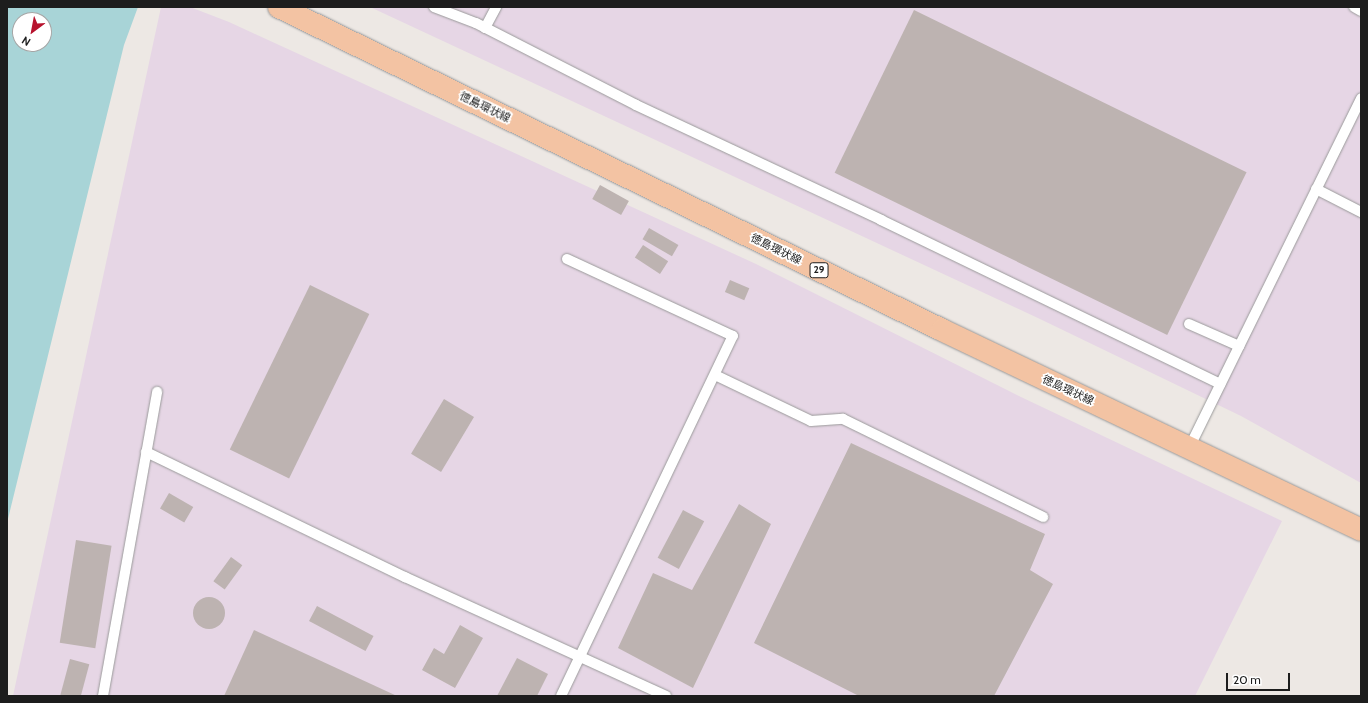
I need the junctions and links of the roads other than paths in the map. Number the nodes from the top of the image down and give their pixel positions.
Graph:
1 (279, 7) edge
2 (434, 7) edge
3 (496, 7) edge
4 (1354, 7) edge
5 (1361, 11) edge
6 (485, 28) junction
7 (1361, 98) edge
8 (1316, 189) junction
9 (1361, 212) edge
10 (567, 259) dead end
11 (1189, 324) dead end
12 (1239, 346) junction
13 (715, 375) junction
14 (1220, 384) junction
15 (157, 392) dead end
16 (1193, 440) dead end
17 (146, 452) junction
18 (1042, 517) dead end
19 (1361, 530) edge
20 (580, 656) junction
21 (103, 696) edge
22 (561, 696) edge
23 (666, 696) edge

1 - 19 main road, 徳島環状線 / 29
2 - 6 lane
3 - 6 lane
4 - 5 lane
6 - 14 lane
7 - 8 lane
8 - 9 lane
8 - 12 lane
10 - 13 lane
11 - 12 lane
12 - 14 lane
13 - 18 lane
13 - 20 lane
14 - 16 lane
15 - 17 lane
17 - 20 lane
17 - 21 lane
20 - 22 lane
20 - 23 lane

